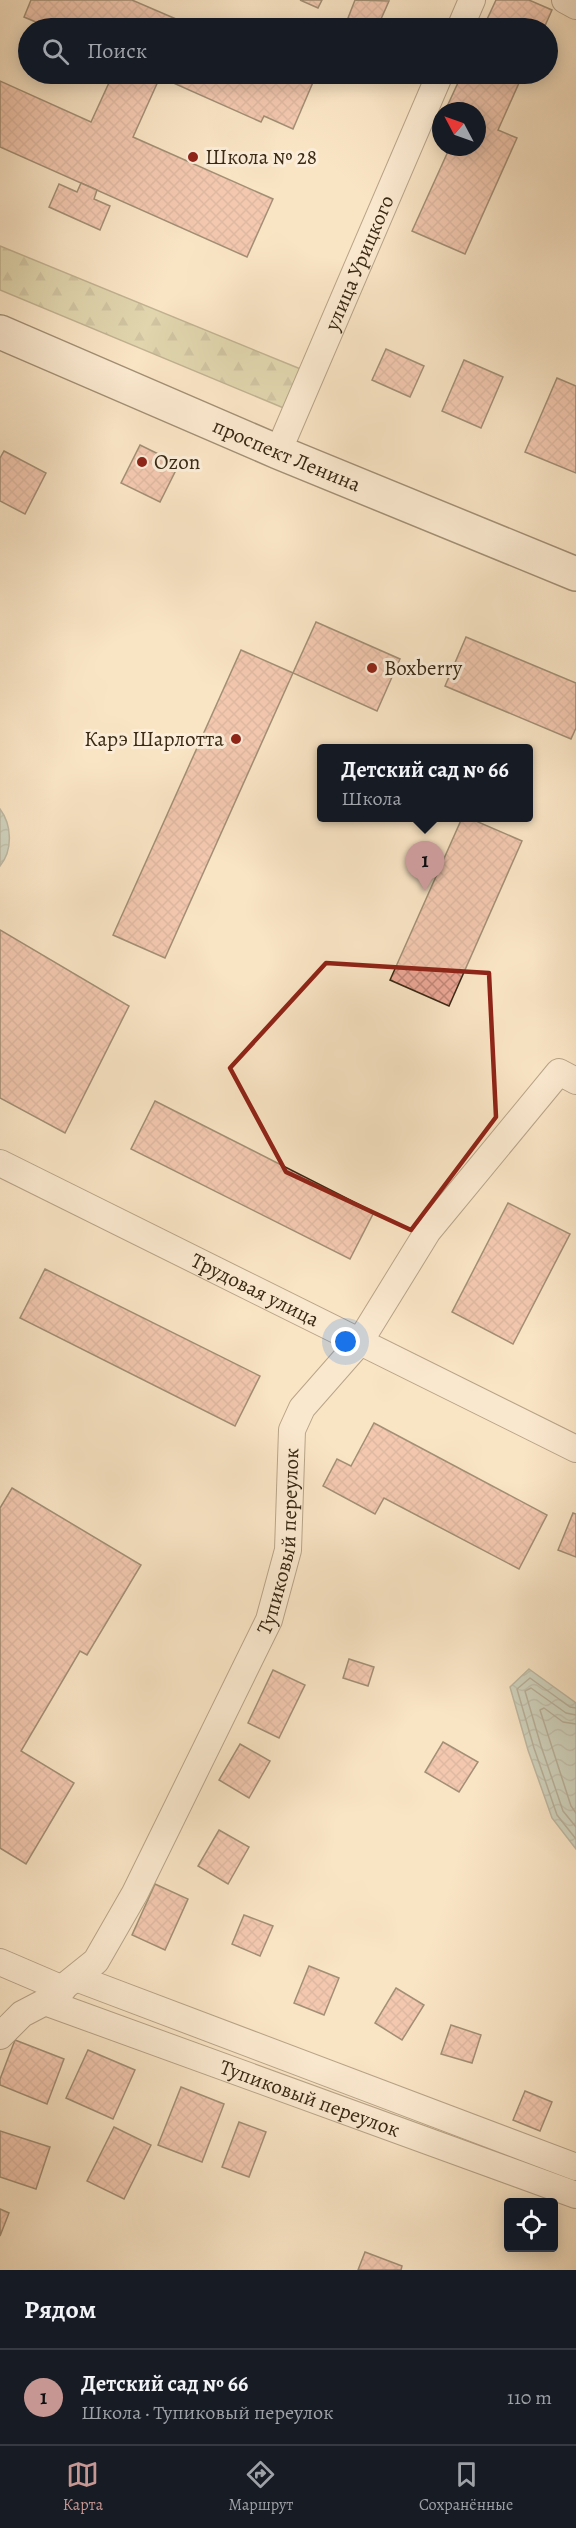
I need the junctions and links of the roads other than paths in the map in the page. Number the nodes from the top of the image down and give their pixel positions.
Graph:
1 (472, 0) edge
2 (565, 0) edge
3 (576, 6) edge
4 (464, 18) edge
5 (436, 84) edge
6 (0, 332) edge
7 (278, 452) junction
8 (576, 574) edge
9 (567, 1076) edge
10 (0, 1163) edge
11 (359, 1343) junction
12 (576, 1449) edge
13 (0, 1962) edge
14 (61, 1990) junction
15 (0, 2036) edge
16 (576, 2167) edge
17 (576, 2195) edge

1 - 4 street
2 - 3 street
5 - 7 street, улица Урицкого
6 - 7 main road, проспект Ленина
7 - 8 main road, проспект Ленина
9 - 11 street, Тупиковый переулок
10 - 11 street, Трудовая улица
11 - 12 street, Трудовая улица
11 - 14 street, Тупиковый переулок
13 - 14 street
14 - 15 street, Тупиковый переулок
14 - 16 street, Тупиковый переулок
14 - 17 street, Тупиковый переулок

